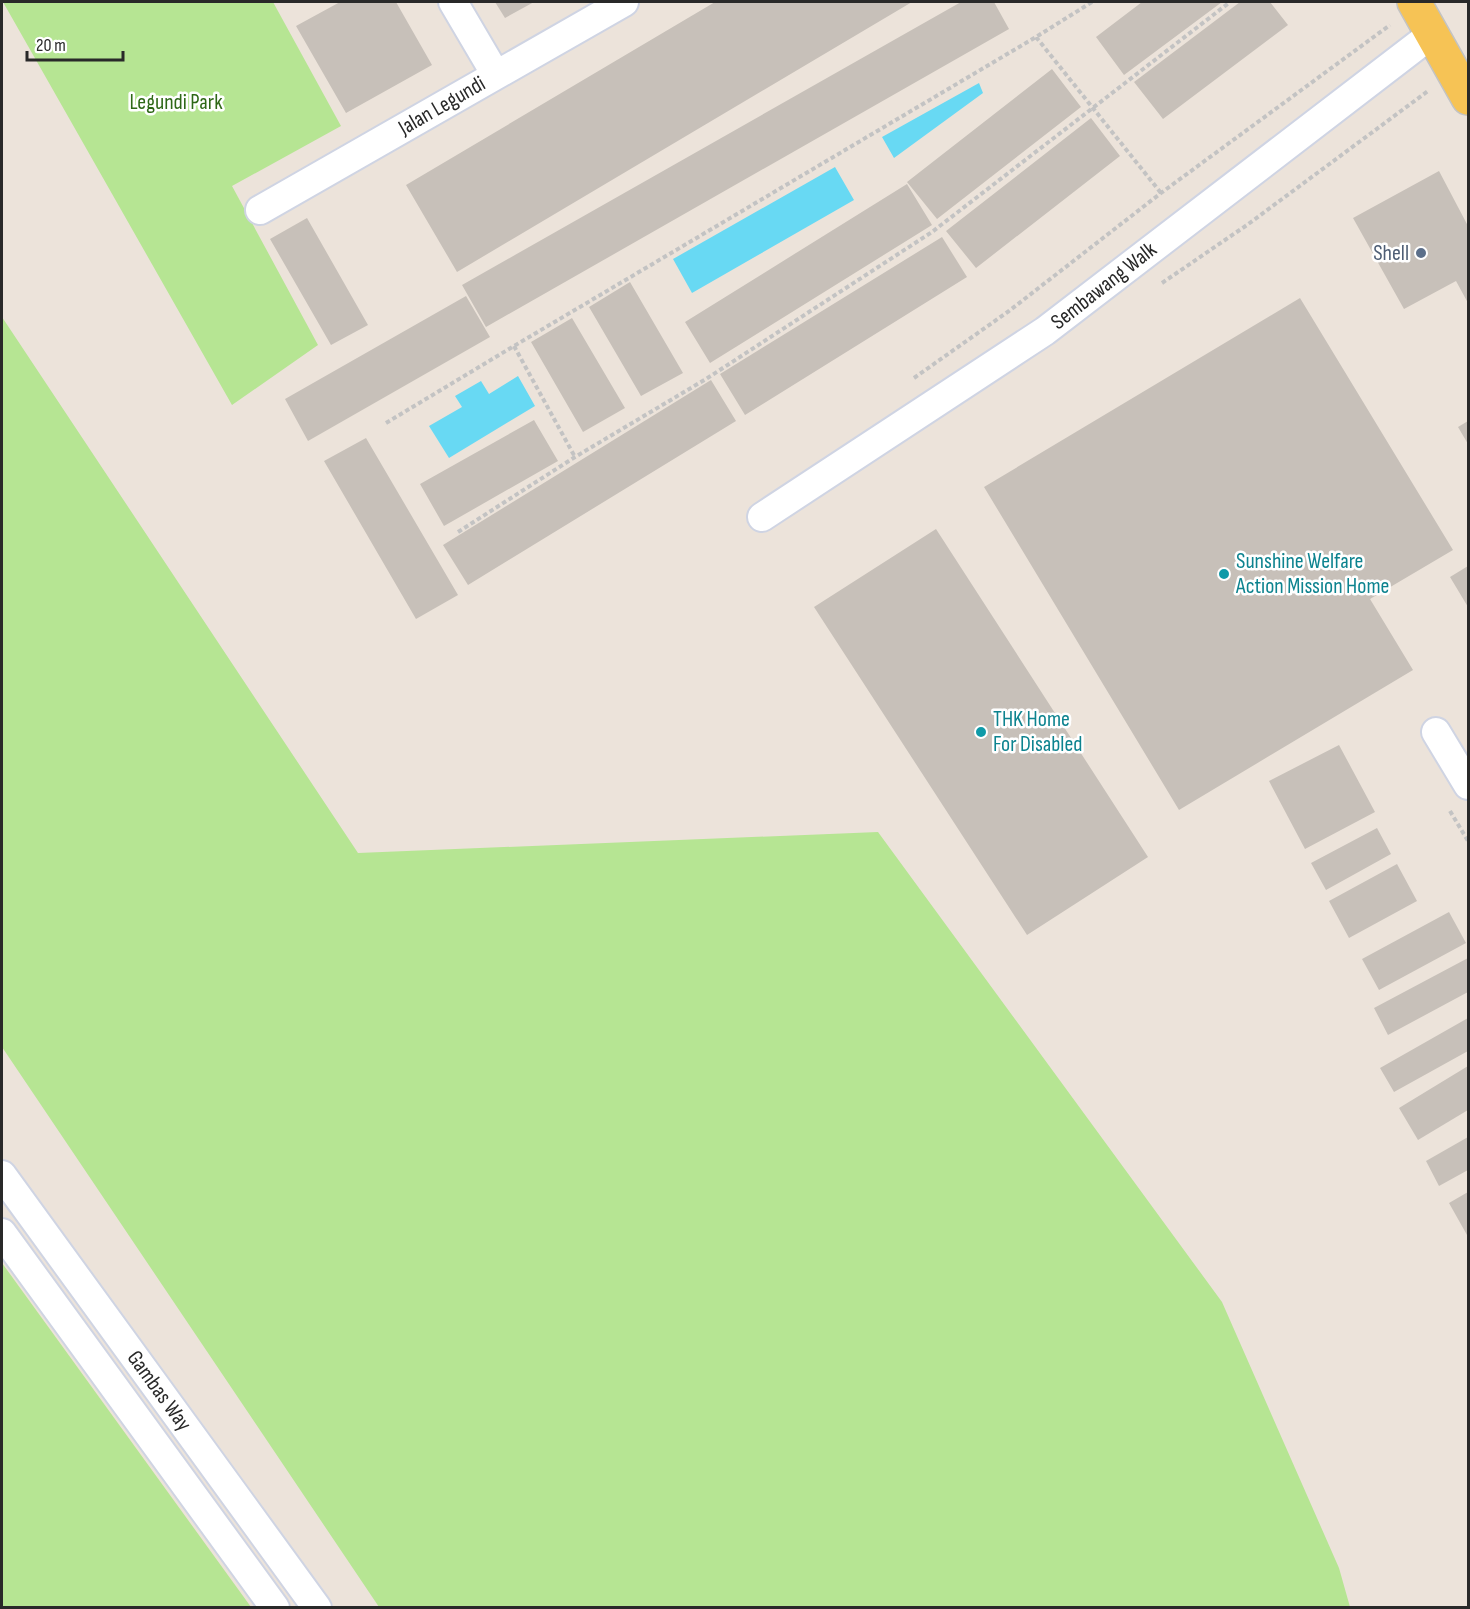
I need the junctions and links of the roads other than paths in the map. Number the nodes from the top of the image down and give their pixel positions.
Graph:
1 (453, 2) edge
2 (624, 2) edge
3 (1404, 11) edge
4 (1432, 34) junction
5 (496, 75) junction
6 (1468, 98) edge
7 (260, 210) dead end
8 (762, 517) dead end
9 (1436, 732) dead end
10 (1468, 785) edge
11 (2, 1175) edge
12 (2, 1233) edge
13 (275, 1608) edge
14 (317, 1608) edge

1 - 5 street
2 - 5 street, Jalan Legundi
3 - 4 main road
4 - 6 main road
4 - 8 street, Sembawang Walk
5 - 7 street, Jalan Legundi
9 - 10 street
11 - 14 street, Gambas Way
12 - 13 street, Gambas Way

